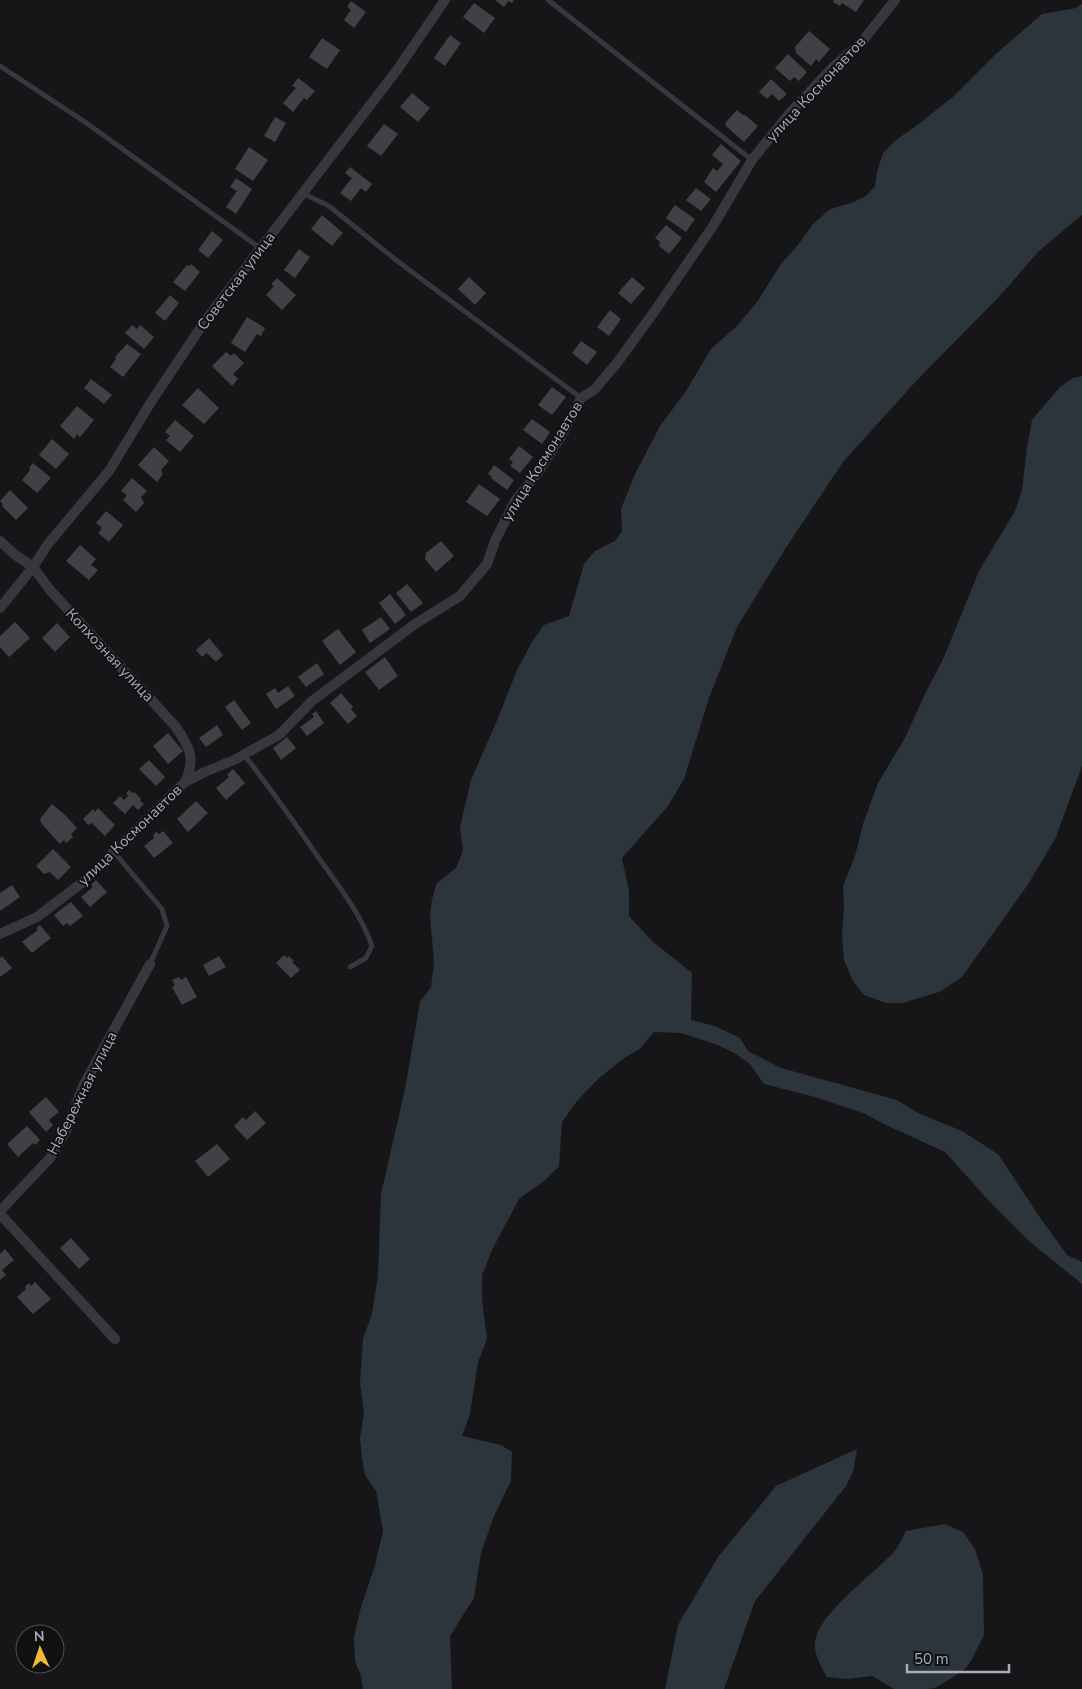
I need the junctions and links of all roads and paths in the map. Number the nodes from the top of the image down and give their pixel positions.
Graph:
1 (445, 0) edge
2 (548, 0) edge
3 (895, 0) edge
4 (0, 66) edge
5 (752, 160) junction
6 (302, 193) junction
7 (260, 248) junction
8 (581, 398) junction
9 (0, 541) edge
10 (33, 567) junction
11 (0, 608) edge
12 (244, 755) junction
13 (185, 782) junction
14 (114, 852) junction
15 (0, 934) edge
16 (150, 964) joint
17 (350, 967) dead end
18 (0, 1213) edge
19 (115, 1339) dead end

1 - 6 street, Советская улица
2 - 5 lane
3 - 5 street, улица Космонавтов
4 - 7 lane
5 - 8 street, улица Космонавтов
6 - 7 street, Советская улица
6 - 8 lane
7 - 10 street, Советская улица
8 - 12 street, улица Космонавтов
9 - 10 street, Колхозная улица
10 - 11 street, Советская улица
10 - 13 street, Колхозная улица
12 - 13 street, улица Космонавтов
12 - 17 lane
13 - 14 street, улица Космонавтов
14 - 15 street, улица Космонавтов
14 - 16 lane
16 - 18 street, Набережная улица
18 - 19 street, Набережная улица

